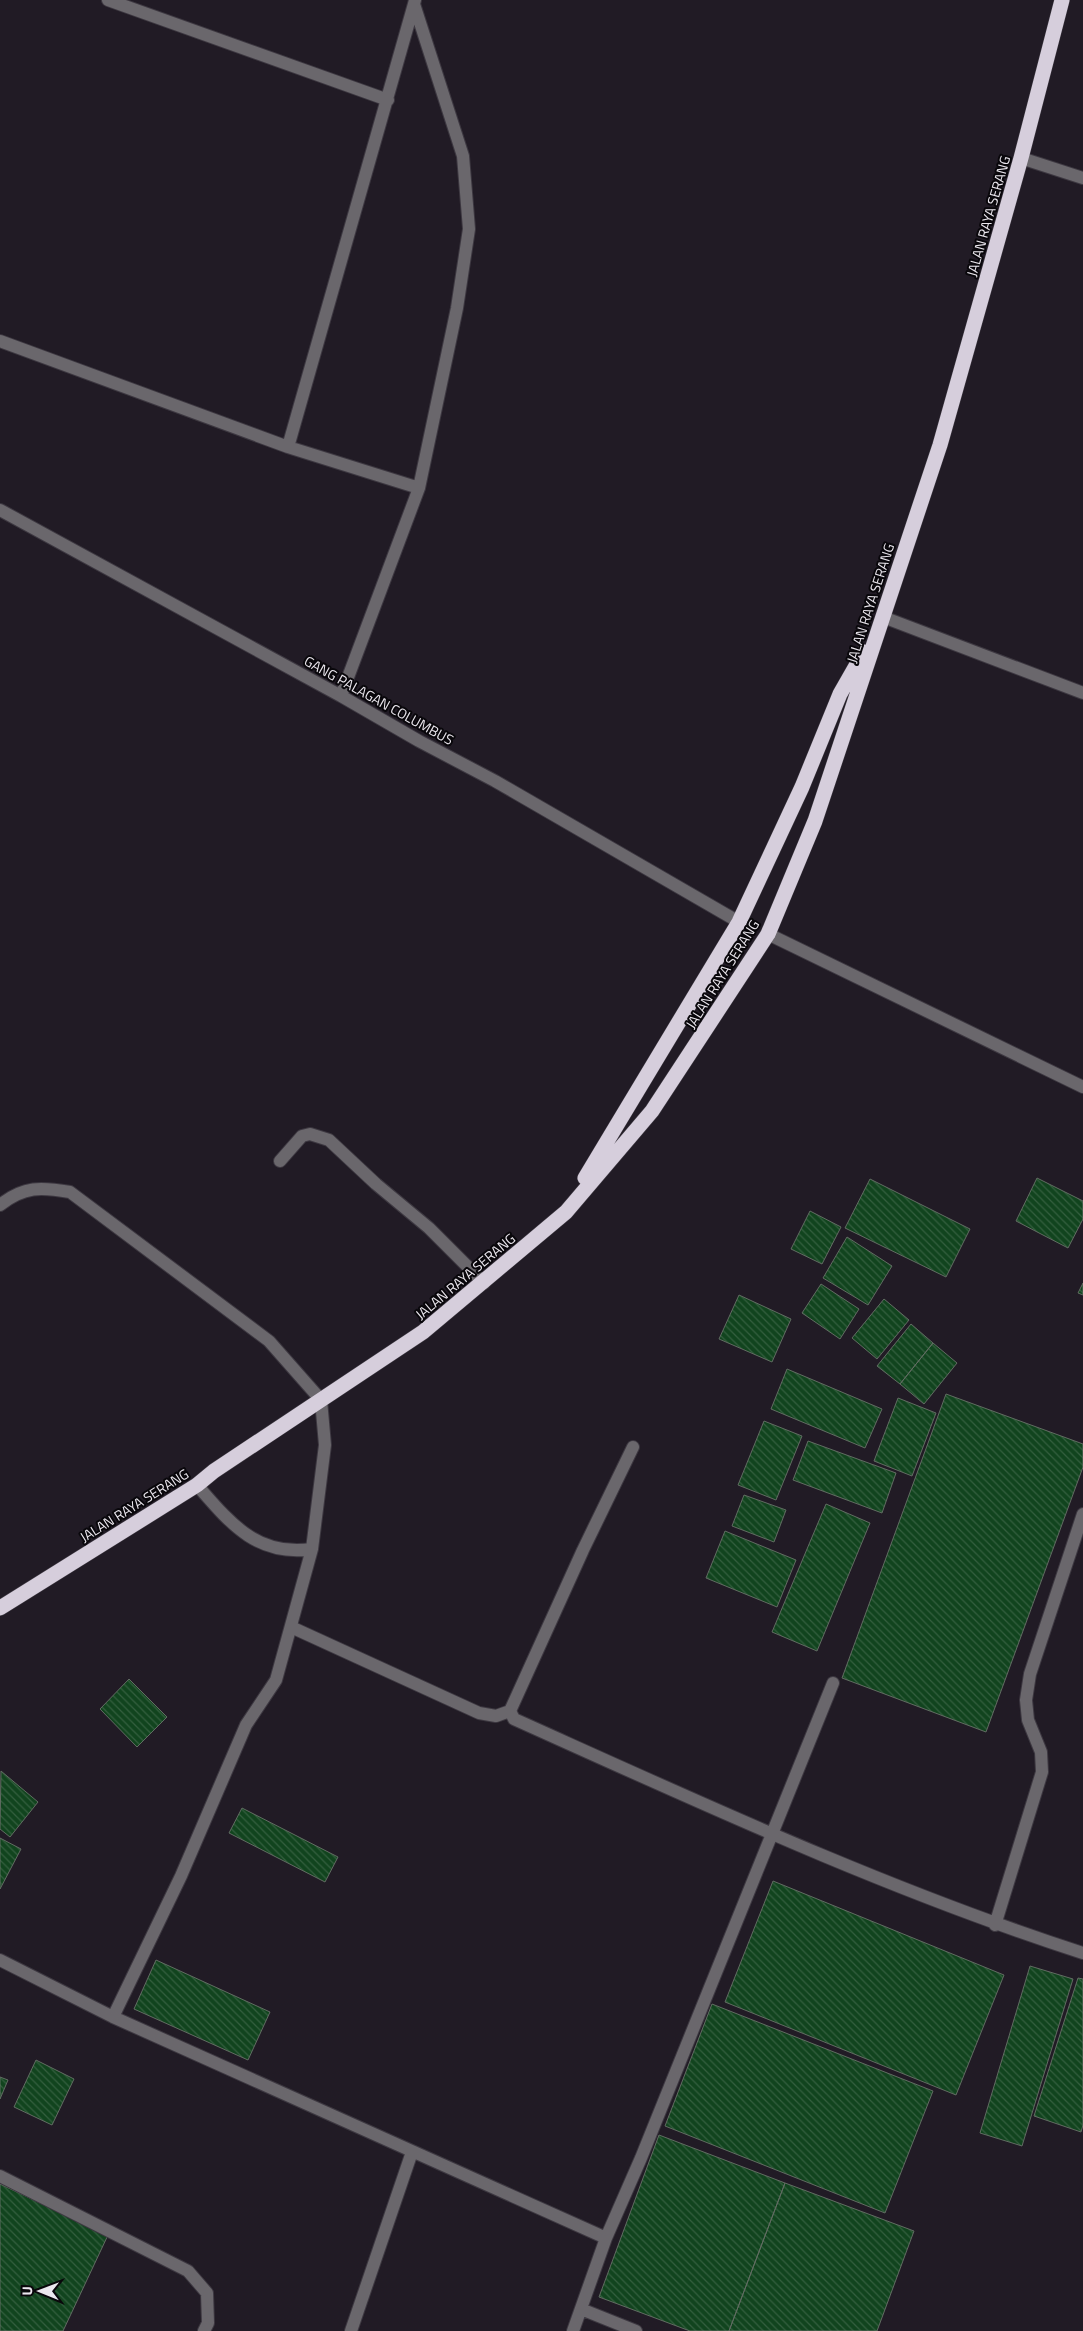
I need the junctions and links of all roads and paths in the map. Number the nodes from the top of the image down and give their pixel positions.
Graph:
1 (108, 0) edge
2 (1062, 0) edge
3 (414, 2) edge
4 (388, 100) junction
5 (1021, 158) junction
6 (1083, 178) edge
7 (0, 341) edge
8 (288, 447) junction
9 (419, 488) junction
10 (0, 510) edge
11 (881, 621) junction
12 (1083, 693) edge
13 (341, 696) junction
14 (739, 922) junction
15 (768, 934) junction
16 (1083, 1087) edge
17 (280, 1161) dead end
18 (0, 1205) edge
19 (566, 1212) junction
20 (484, 1283) junction
21 (321, 1400) junction
22 (633, 1447) dead end
23 (197, 1485) junction
24 (1083, 1514) edge
25 (312, 1549) junction
26 (0, 1608) edge
27 (291, 1627) junction
28 (834, 1683) dead end
29 (510, 1710) junction
30 (773, 1835) junction
31 (995, 1924) junction
32 (1083, 1953) edge
33 (0, 1960) edge
34 (113, 2017) junction
35 (412, 2152) junction
36 (0, 2176) edge
37 (606, 2238) junction
38 (581, 2309) junction
39 (204, 2331) edge
40 (351, 2331) edge
41 (574, 2331) edge
42 (636, 2331) edge

1 - 4 street
2 - 5 highway, JALAN RAYA SERANG
3 - 4 street
3 - 9 street
4 - 8 street
5 - 6 street
5 - 11 highway, JALAN RAYA SERANG
7 - 8 street
8 - 9 street
9 - 13 street
10 - 13 street, GANG PALAGAN COLUMBUS
11 - 12 street
11 - 14 highway
11 - 15 highway, JALAN RAYA SERANG
13 - 14 street, GANG PALAGAN COLUMBUS
14 - 19 highway
15 - 16 street
15 - 19 highway, JALAN RAYA SERANG
17 - 20 street
18 - 21 street
19 - 20 highway, JALAN RAYA SERANG
20 - 21 highway, JALAN RAYA SERANG
21 - 23 highway, JALAN RAYA SERANG
21 - 25 street
22 - 29 street
23 - 25 street
23 - 26 highway, JALAN RAYA SERANG
24 - 31 street
25 - 27 street
27 - 29 street
27 - 34 street
28 - 30 street
29 - 30 street
30 - 31 street
30 - 37 street
31 - 32 street
33 - 34 street
34 - 35 street
35 - 37 street
35 - 40 street
36 - 39 street
37 - 38 street
38 - 41 street
38 - 42 street

